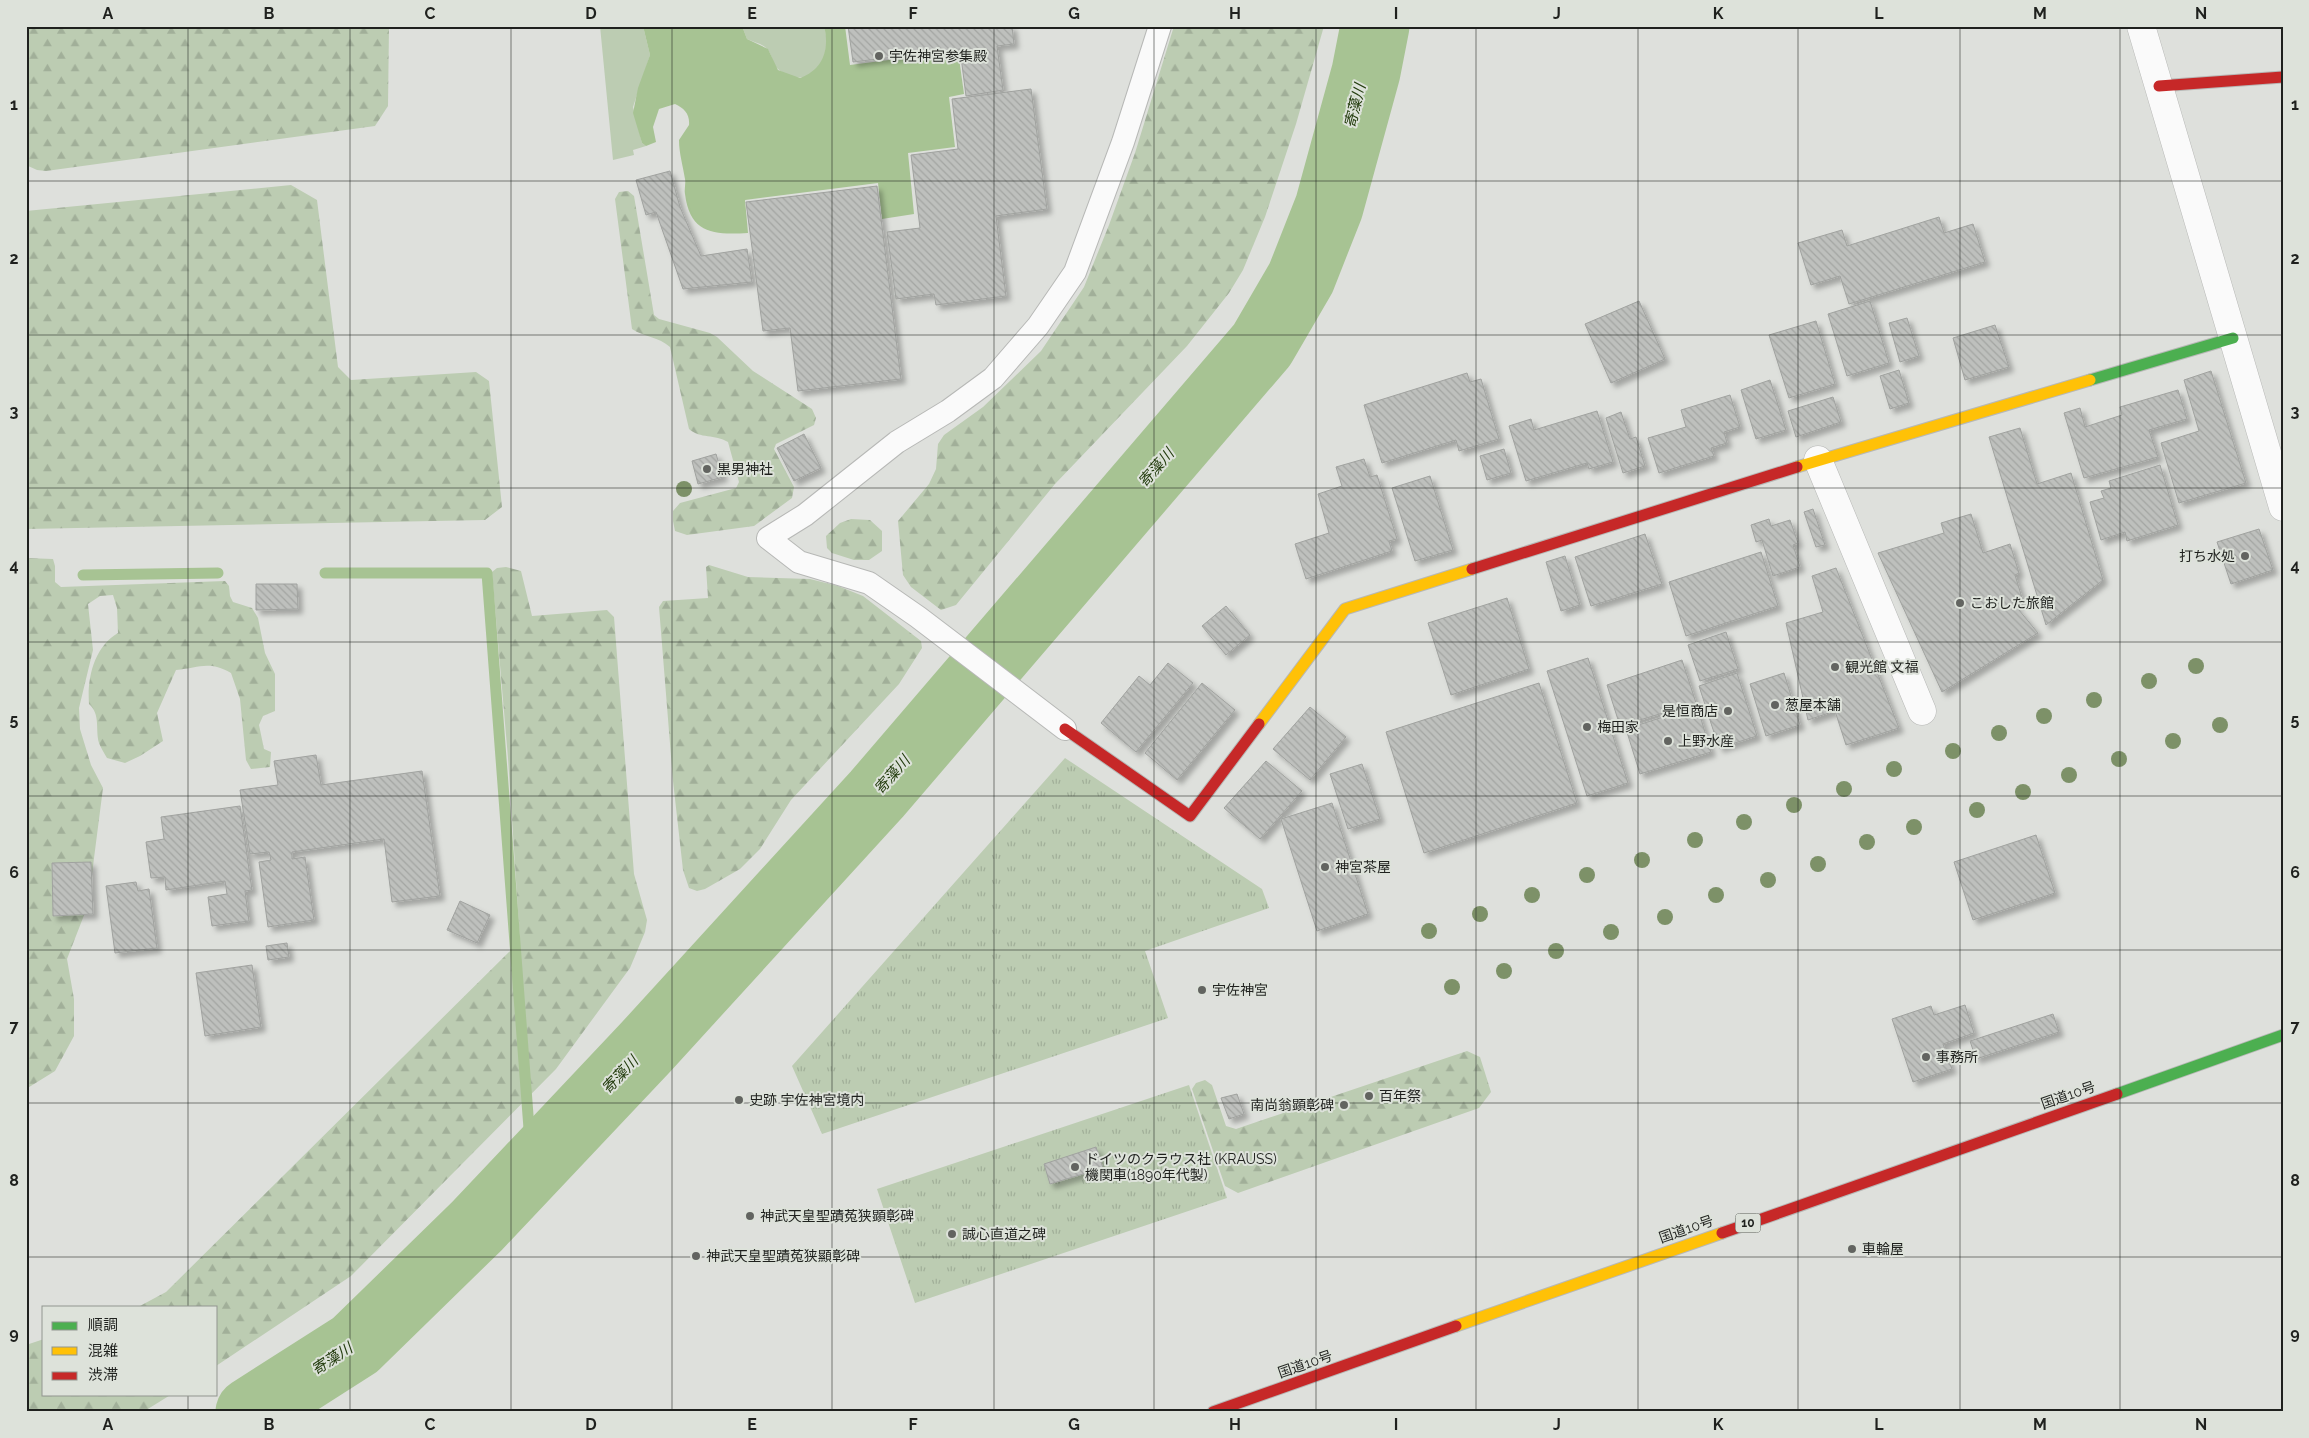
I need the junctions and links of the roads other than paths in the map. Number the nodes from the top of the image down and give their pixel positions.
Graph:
1 (1160, 26) edge
2 (2141, 26) edge
3 (2283, 77) edge
4 (2159, 86) junction
5 (2232, 338) junction
6 (1818, 460) junction
7 (2283, 506) edge
8 (1922, 711) dead end
9 (1059, 725) joint
10 (2283, 1035) edge
11 (1213, 1412) edge

1 - 9 lane
2 - 4 street
3 - 4 main road
4 - 5 street
5 - 6 main road
5 - 7 street
6 - 8 street
6 - 9 main road
10 - 11 main road, 国道10号 / 10

